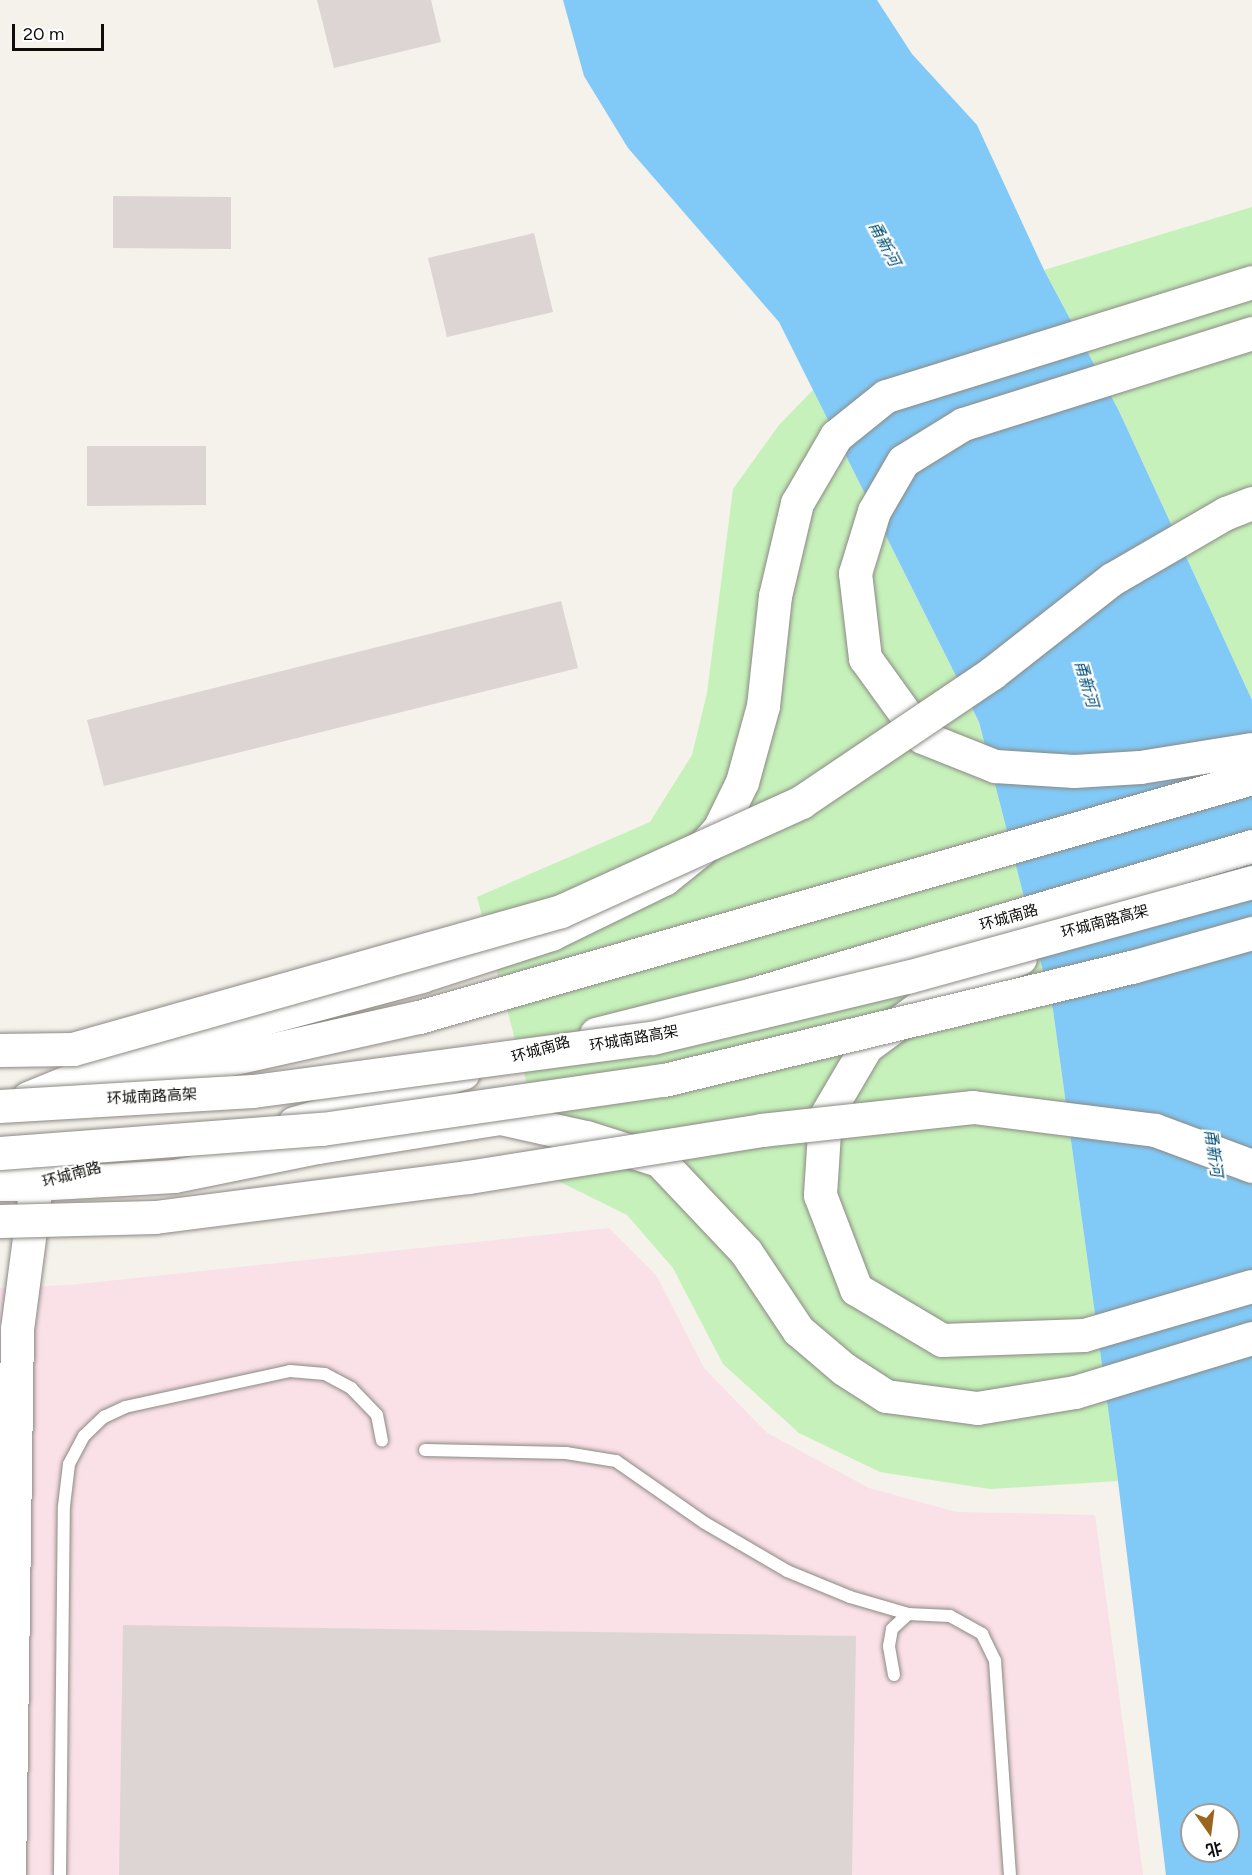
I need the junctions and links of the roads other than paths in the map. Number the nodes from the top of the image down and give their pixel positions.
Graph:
1 (1252, 282) edge
2 (1252, 333) edge
3 (1252, 503) edge
4 (1252, 749) edge
5 (1252, 778) edge
6 (1252, 846) edge
7 (1252, 857) edge
8 (1252, 882) edge
9 (1014, 916) junction
10 (1252, 933) edge
11 (0, 1050) edge
12 (9, 1100) edge
13 (0, 1153) edge
14 (1252, 1167) edge
15 (0, 1184) edge
16 (36, 1185) junction
17 (0, 1221) edge
18 (1252, 1286) edge
19 (1252, 1338) edge
20 (382, 1441) dead end
21 (425, 1450) dead end
22 (908, 1614) junction
23 (894, 1675) dead end
24 (9, 1875) edge
25 (60, 1875) edge
26 (1010, 1875) edge

1 - 12 main road, bridge
2 - 4 main road
3 - 11 main road, bridge
5 - 12 main road
6 - 9 main road, 环城南路
7 - 9 main road
8 - 12 main road, 环城南路高架, bridge
8 - 18 main road, bridge
9 - 16 main road, 环城南路
10 - 13 main road, bridge
14 - 17 main road, bridge
15 - 16 main road, 环城南路
16 - 19 main road
16 - 24 main road
20 - 25 lane
21 - 22 lane
22 - 23 lane
22 - 26 lane

